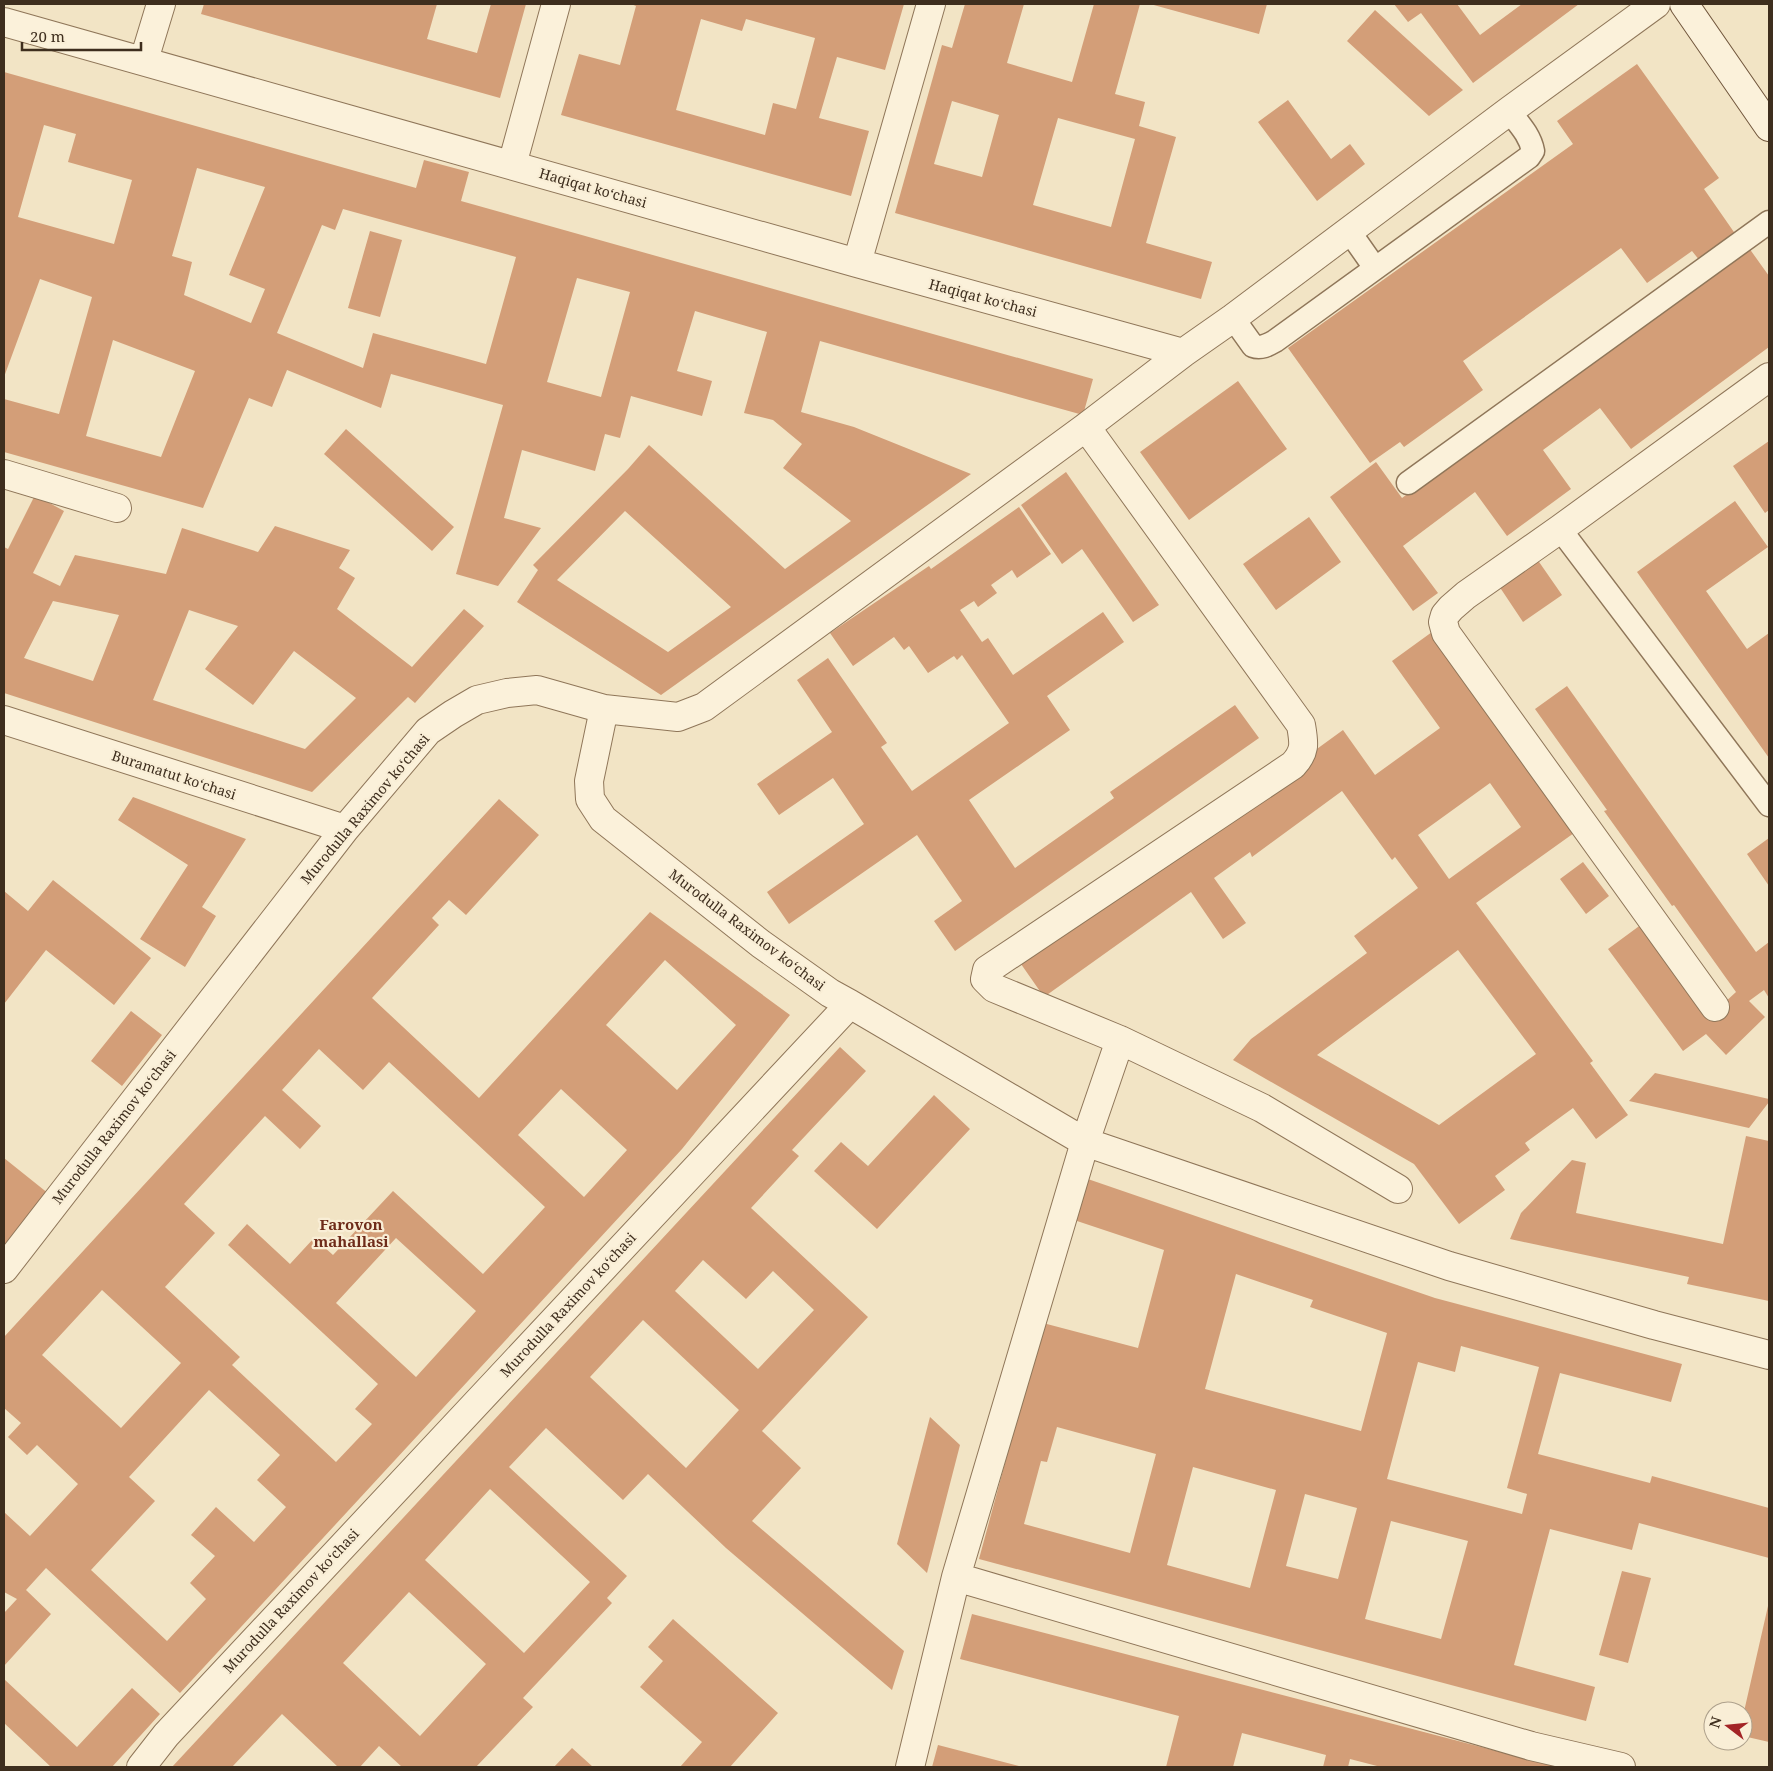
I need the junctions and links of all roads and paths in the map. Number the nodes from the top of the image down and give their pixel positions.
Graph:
1 (160, 4) edge
2 (556, 4) edge
3 (931, 4) edge
4 (1656, 4) edge
5 (1684, 4) edge
6 (4, 22) edge
7 (144, 60) junction
8 (1509, 111) junction
9 (1769, 127) edge
10 (512, 165) junction
11 (1769, 222) edge
12 (1349, 231) junction
13 (857, 263) junction
14 (1375, 268) junction
15 (1233, 318) junction
16 (1183, 353) junction
17 (1769, 377) edge
18 (1086, 427) junction
19 (4, 474) edge
20 (1408, 483) dead end
21 (117, 508) dead end
22 (1560, 529) junction
23 (604, 709) junction
24 (4, 720) edge
25 (1769, 804) edge
26 (345, 829) junction
27 (850, 1004) junction
28 (1715, 1007) dead end
29 (1120, 1040) junction
30 (1085, 1142) junction
31 (1398, 1189) dead end
32 (4, 1268) edge
33 (1769, 1355) edge
34 (956, 1577) junction
35 (141, 1767) edge
36 (910, 1767) edge
37 (1621, 1767) edge

1 - 7 street
2 - 10 street
3 - 13 street
4 - 8 street
5 - 9 street
6 - 7 street, Haqiqat koʻchasi
7 - 10 street, Haqiqat koʻchasi
8 - 12 street
8 - 14 lane
10 - 13 street, Haqiqat koʻchasi
11 - 20 lane
12 - 14 lane
12 - 15 street
13 - 16 street, Haqiqat koʻchasi
14 - 15 lane
15 - 16 street
16 - 18 street
17 - 22 street
18 - 23 street
18 - 29 street
19 - 21 street
22 - 25 lane
22 - 28 street
23 - 26 street, Murodulla Raximov koʻchasi
23 - 27 street, Murodulla Raximov koʻchasi
24 - 26 street, Buramatut koʻchasi
26 - 32 street, Murodulla Raximov koʻchasi
27 - 30 street
27 - 35 street, Murodulla Raximov koʻchasi
29 - 30 street
29 - 31 street
30 - 33 street
30 - 34 street
34 - 36 street
34 - 37 street

